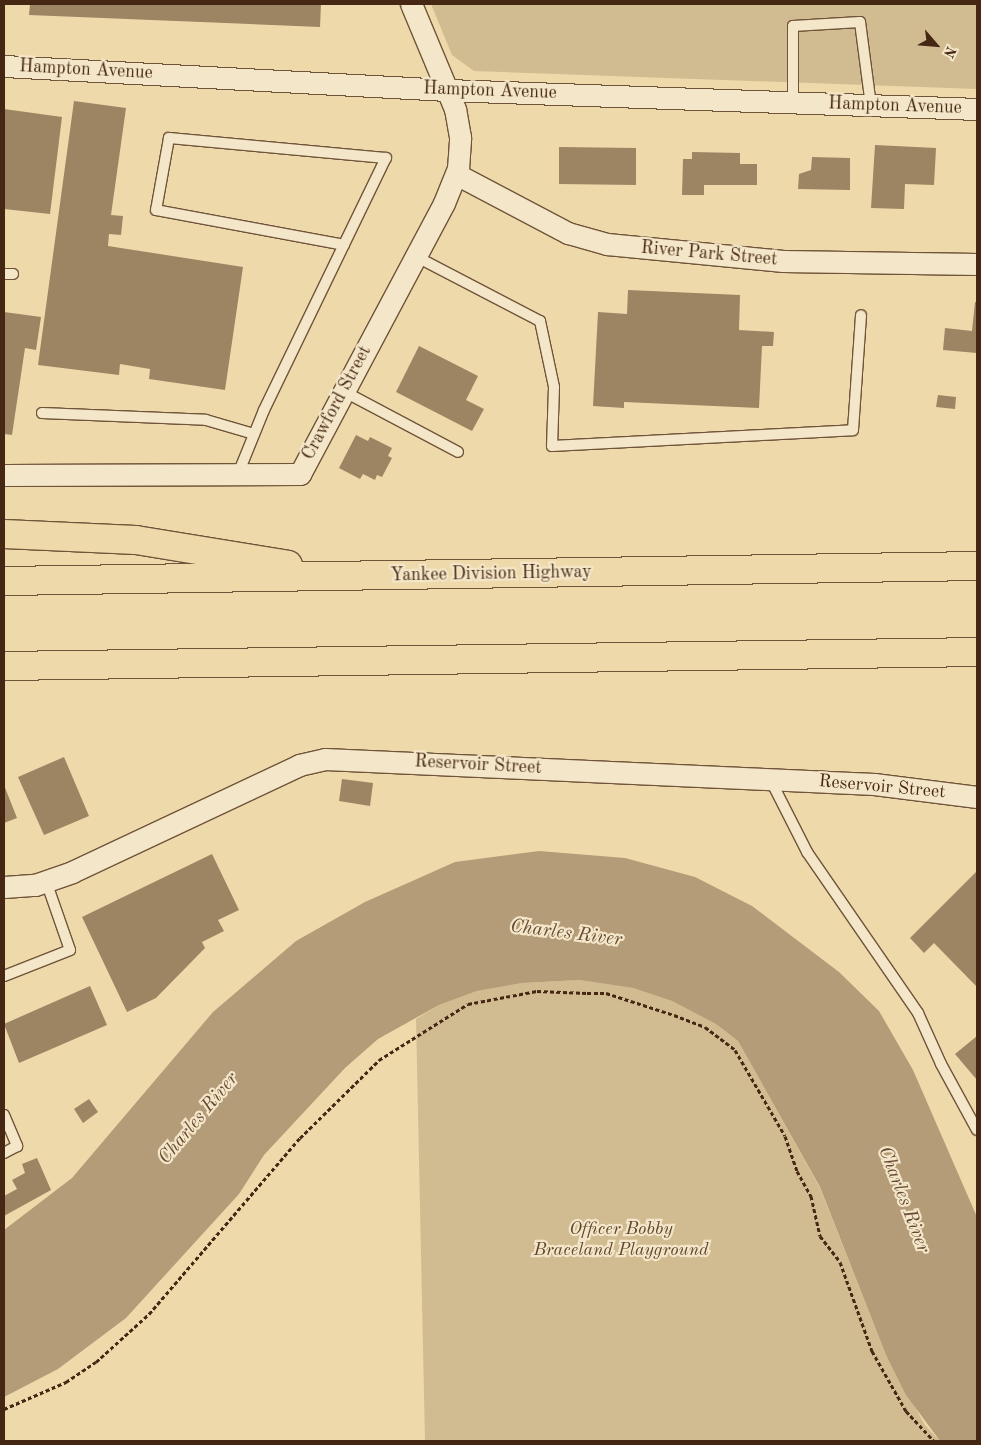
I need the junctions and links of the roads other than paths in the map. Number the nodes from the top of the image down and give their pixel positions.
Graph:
1 (411, 4) edge
2 (4, 66) edge
3 (447, 90) junction
4 (793, 102) junction
5 (870, 105) junction
6 (977, 109) edge
7 (456, 174) junction
8 (344, 245) junction
9 (415, 256) junction
10 (977, 264) edge
11 (861, 315) dead end
12 (343, 391) junction
13 (42, 414) dead end
14 (254, 434) junction
15 (458, 452) dead end
16 (238, 474) junction
17 (4, 475) edge
18 (4, 534) edge
19 (977, 566) edge
20 (356, 576) junction
21 (4, 581) edge
22 (977, 652) edge
23 (4, 666) edge
24 (770, 779) junction
25 (977, 797) edge
26 (46, 881) junction
27 (4, 887) edge
28 (4, 976) edge
29 (4, 1115) edge
30 (977, 1130) edge
31 (4, 1153) edge

1 - 3 street, Crawford Street
2 - 3 street, Hampton Avenue
3 - 4 street, Hampton Avenue
3 - 7 street, Crawford Street
4 - 5 street, Hampton Avenue
4 - 5 lane
5 - 6 street, Hampton Avenue
7 - 9 street, Crawford Street
7 - 10 street, River Park Street
8 - 8 lane
8 - 14 lane
9 - 11 lane
9 - 12 street, Crawford Street
12 - 15 lane
12 - 16 street, Crawford Street
13 - 14 lane
14 - 16 lane
16 - 17 street, Crawford Street
18 - 20 highway
19 - 20 highway, Yankee Division Highway
20 - 21 highway, Yankee Division Highway
22 - 23 highway
24 - 25 street, Reservoir Street
24 - 26 street, Reservoir Street
24 - 30 lane
26 - 27 street, Reservoir Street
26 - 28 lane
29 - 31 lane

